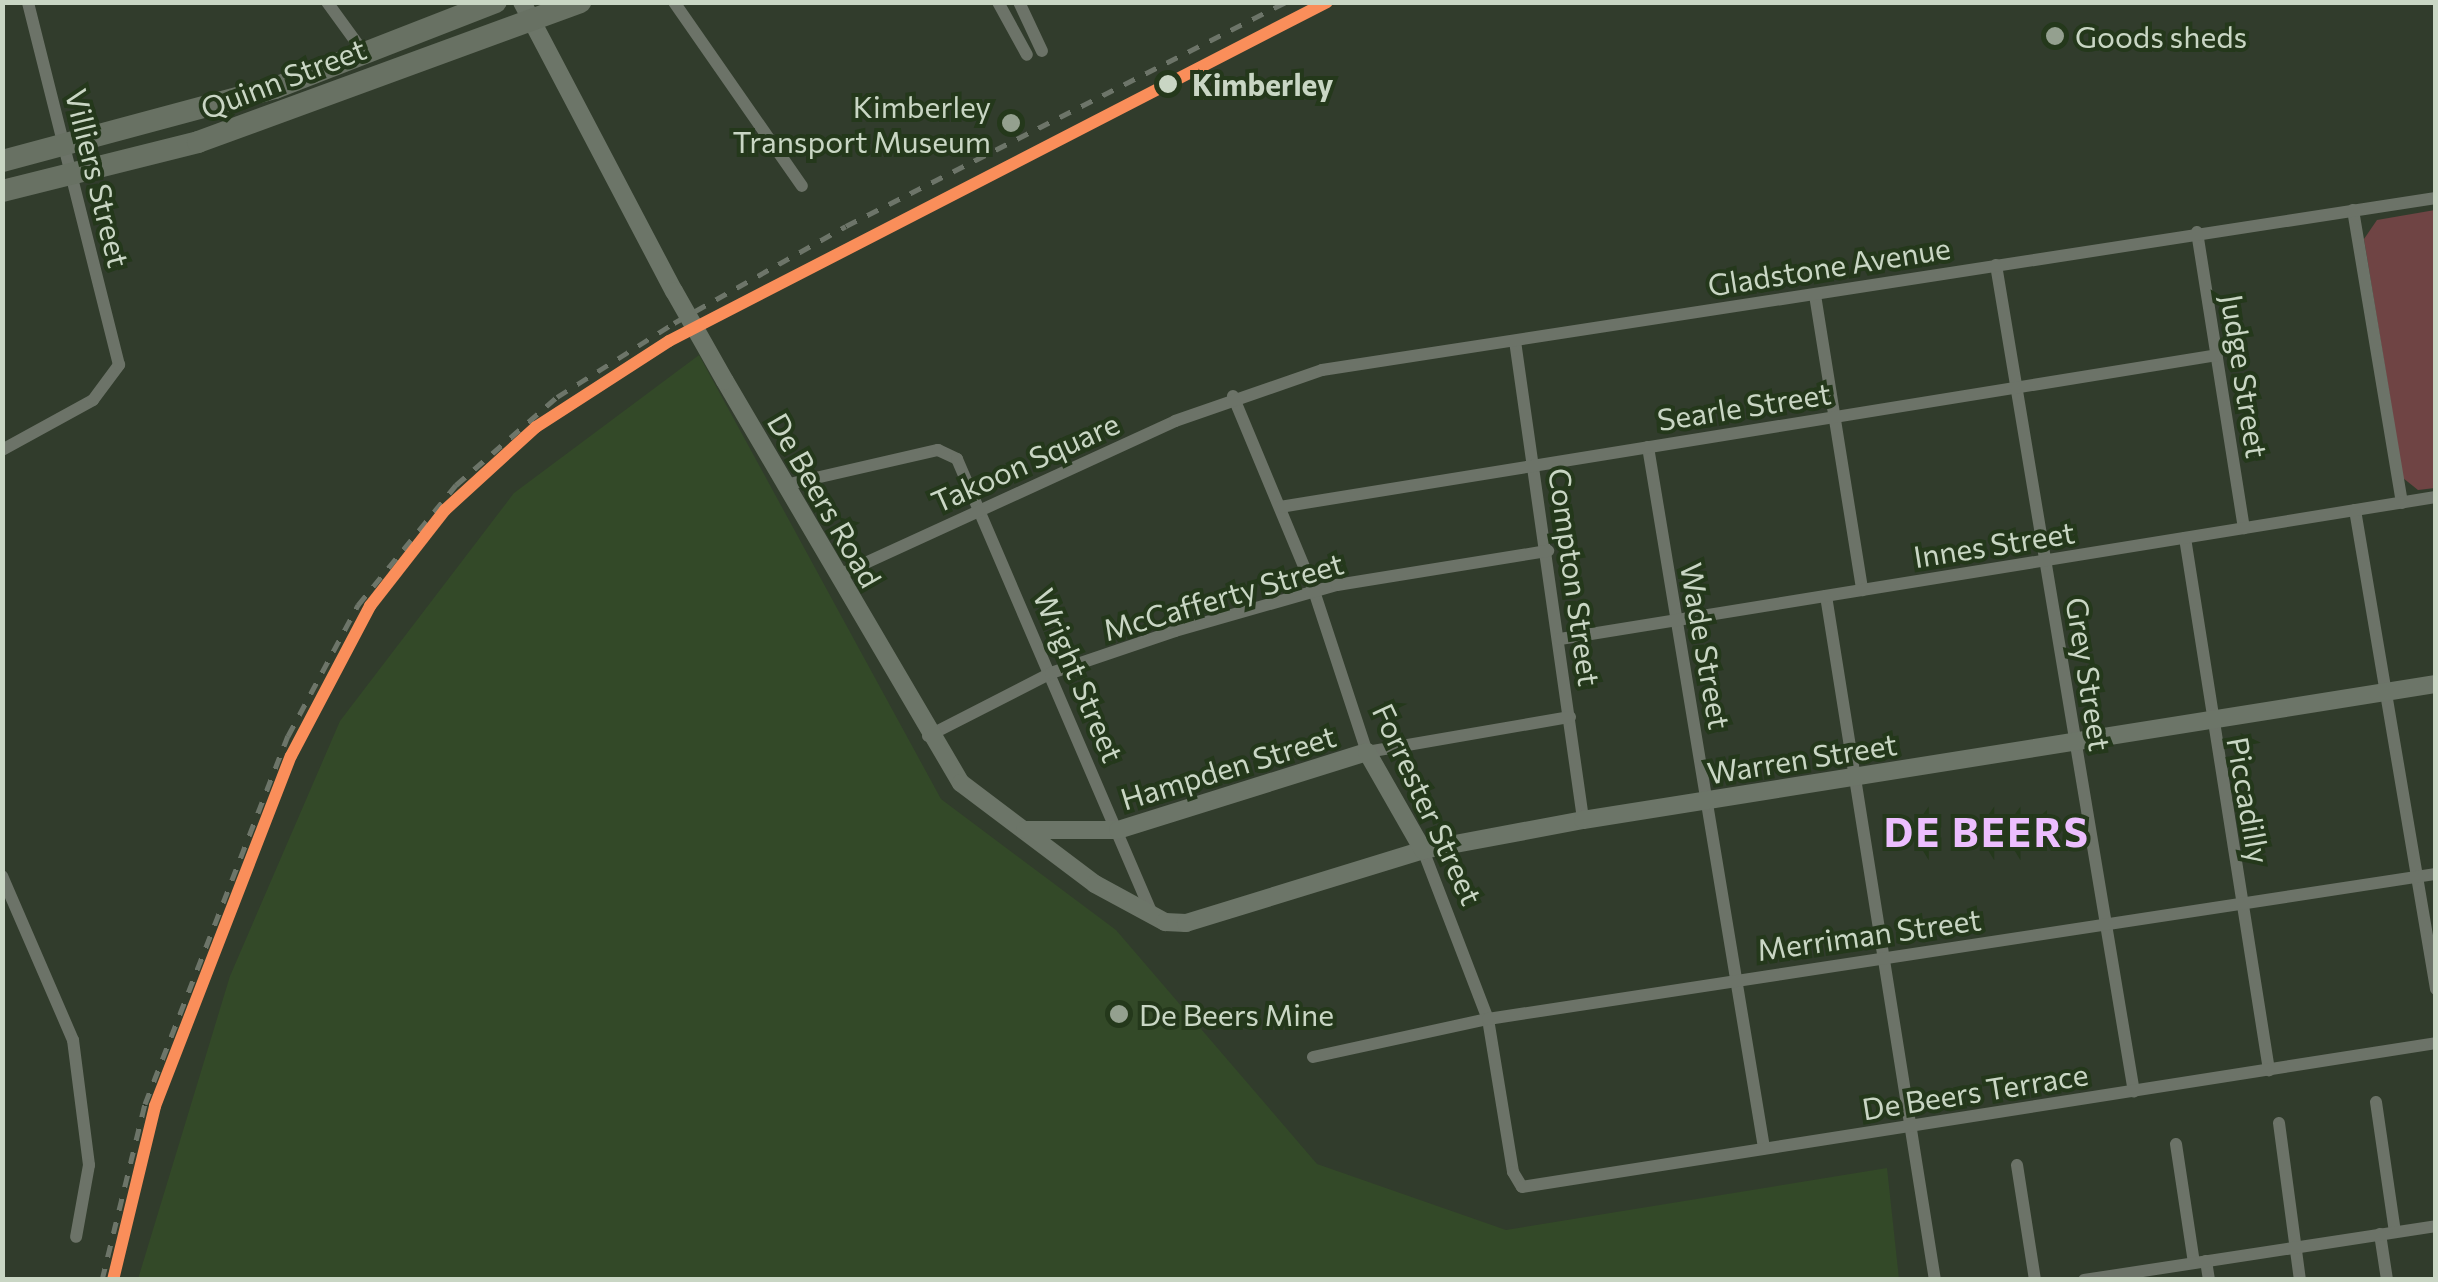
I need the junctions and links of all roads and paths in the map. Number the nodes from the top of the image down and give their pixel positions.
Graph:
1 (28, 2) edge
2 (327, 2) edge
3 (496, 2) edge
4 (580, 2) edge
5 (674, 2) edge
6 (998, 2) edge
7 (1019, 2) edge
8 (526, 11) edge
9 (1042, 51) dead end
10 (364, 53) junction
11 (1027, 56) dead end
12 (64, 147) junction
13 (2, 161) edge
14 (70, 174) junction
15 (802, 186) dead end
16 (2, 191) edge
17 (2436, 198) edge
18 (2353, 210) junction
19 (2197, 232) junction
20 (1996, 265) junction
21 (1815, 295) junction
22 (1515, 341) junction
23 (2217, 355) junction
24 (2016, 388) junction
25 (1234, 396) junction
26 (1834, 417) junction
27 (1648, 447) junction
28 (2, 450) edge
29 (1534, 466) junction
30 (785, 485) junction
31 (2436, 498) edge
32 (2402, 503) junction
33 (981, 507) junction
34 (1280, 507) junction
35 (2355, 510) junction
36 (2244, 528) junction
37 (2185, 538) junction
38 (1548, 551) junction
39 (2045, 560) junction
40 (837, 576) junction
41 (1862, 590) junction
42 (1314, 591) junction
43 (1826, 596) junction
44 (1674, 620) junction
45 (1560, 639) junction
46 (1051, 674) junction
47 (2436, 684) edge
48 (2386, 692) junction
49 (1570, 717) junction
50 (2211, 723) junction
51 (928, 736) junction
52 (2076, 744) junction
53 (1367, 752) junction
54 (1855, 778) junction
55 (1707, 801) junction
56 (1583, 820) junction
57 (1019, 830) junction
58 (1118, 830) junction
59 (1423, 850) junction
60 (2436, 874) edge
61 (2, 876) edge
62 (2418, 877) junction
63 (2242, 903) junction
64 (1154, 919) junction
65 (1186, 923) joint
66 (2106, 924) junction
67 (1884, 958) junction
68 (1736, 978) junction
69 (2436, 989) edge
70 (1488, 1019) junction
71 (2436, 1043) edge
72 (1313, 1057) dead end
73 (2269, 1070) junction
74 (2134, 1092) junction
75 (2376, 1102) dead end
76 (2279, 1123) dead end
77 (1912, 1127) junction
78 (2176, 1144) dead end
79 (1764, 1148) junction
80 (2017, 1165) dead end
81 (1522, 1187) joint
82 (2436, 1226) edge
83 (2395, 1232) junction
84 (2380, 1234) junction
85 (76, 1237) dead end
86 (2296, 1247) junction
87 (2200, 1262) junction
88 (1935, 1280) edge
89 (2035, 1280) edge
90 (2084, 1280) edge
91 (2209, 1280) edge
92 (2300, 1280) edge
93 (2387, 1280) edge

1 - 12 street, Villiers Street
2 - 10 street
3 - 10 highway, Quinn Street
4 - 8 highway, Quinn Street
5 - 15 street
6 - 11 street
7 - 9 street
8 - 14 highway, Quinn Street
8 - 30 street, De Beers Road, bridge
10 - 12 highway, Quinn Street
12 - 13 highway, Quinn Street
12 - 14 street, Villiers Street
14 - 16 highway, Quinn Street
14 - 28 street, Villiers Street
17 - 18 street, Gladstone Avenue
18 - 19 street, Gladstone Avenue
18 - 32 street
19 - 20 street, Gladstone Avenue
19 - 23 street, Judge Street
20 - 21 street, Gladstone Avenue
20 - 24 street, Grey Street
21 - 22 street, Gladstone Avenue
21 - 26 street
22 - 25 street, Gladstone Avenue
22 - 29 street, Compton Street
23 - 24 street, Searle Street
23 - 36 street, Judge Street
24 - 26 street, Searle Street
24 - 39 street, Grey Street
25 - 33 street, Takoon Square
25 - 34 street, Forrester Street
26 - 27 street, Searle Street
26 - 41 street
27 - 29 street, Searle Street
27 - 44 street, Wade Street
29 - 34 street, Searle Street
29 - 38 street, Compton Street
30 - 33 street, Wright Street
30 - 40 street, De Beers Road
31 - 32 street, Innes Street
32 - 35 street, Innes Street
33 - 40 street, Takoon Square
33 - 46 street, Wright Street
34 - 42 street, Forrester Street
35 - 36 street, Innes Street
35 - 48 street
36 - 37 street, Innes Street
37 - 39 street, Innes Street
37 - 50 street, Piccadilly
38 - 42 street, McCafferty Street
38 - 45 street, Compton Street
39 - 41 street, Innes Street
39 - 52 street, Grey Street
40 - 51 street, De Beers Road
41 - 43 street, Innes Street
42 - 46 street, McCafferty Street
42 - 53 street, Forrester Street
43 - 44 street, Innes Street
43 - 54 street
44 - 45 street, Innes Street
44 - 55 street, Wade Street
45 - 49 street, Compton Street
46 - 51 street, McCafferty Street
46 - 58 street, Wright Street
47 - 48 street, Warren Street
48 - 50 street, Warren Street
48 - 62 street
49 - 53 street, Hampden Street
49 - 56 street, Compton Street
50 - 52 street, Warren Street
50 - 63 street, Piccadilly
51 - 57 street, De Beers Road
52 - 54 street, Warren Street
52 - 66 street, Grey Street
53 - 58 street, Hampden Street
53 - 59 street, Forrester Street
54 - 55 street, Warren Street
54 - 67 street
55 - 56 street, Warren Street
55 - 68 street, Wade Street
56 - 59 street, Warren Street
57 - 58 street, Hampden Street
57 - 64 street, De Beers Road
58 - 64 street, Wright Street
59 - 65 street, Warren Street
59 - 70 street, Forrester Street
60 - 62 street, Merriman Street
61 - 85 street
62 - 63 street, Merriman Street
62 - 69 street
63 - 66 street, Merriman Street
63 - 73 street, Piccadilly
64 - 65 street, De Beers Road
66 - 67 street, Merriman Street
66 - 74 street, Grey Street
67 - 68 street, Merriman Street
67 - 77 street
68 - 70 street, Merriman Street
68 - 79 street, Wade Street
70 - 72 street, Merriman Street
70 - 81 street, Forrester Street
71 - 73 street, De Beers Terrace
73 - 74 street, De Beers Terrace
74 - 77 street, De Beers Terrace
75 - 83 street
76 - 86 street
77 - 79 street, De Beers Terrace
77 - 88 street
78 - 87 street
79 - 81 street, De Beers Terrace
80 - 89 street
82 - 83 street
83 - 84 street
84 - 86 street
84 - 93 street
86 - 87 street
86 - 92 street
87 - 90 street
87 - 91 street

